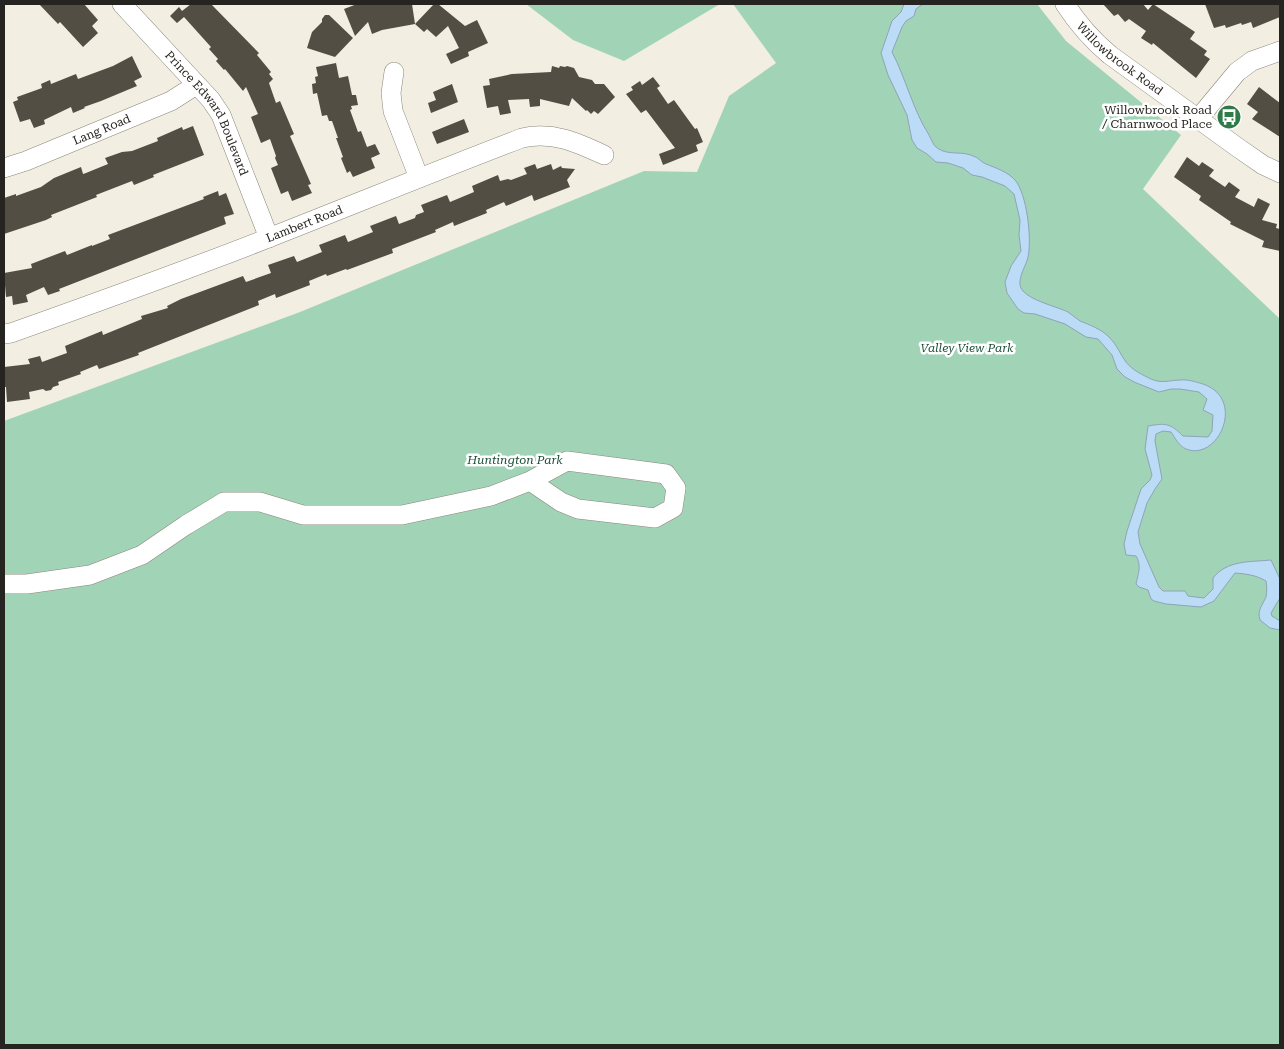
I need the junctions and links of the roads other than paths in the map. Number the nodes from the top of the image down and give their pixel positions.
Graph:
1 (122, 4) edge
2 (1065, 4) edge
3 (1280, 51) edge
4 (394, 72) dead end
5 (196, 85) junction
6 (1198, 119) junction
7 (604, 155) dead end
8 (4, 168) edge
9 (1280, 172) edge
10 (419, 178) junction
11 (269, 238) junction
12 (4, 334) edge
13 (530, 481) junction
14 (4, 584) edge

1 - 5 street, Prince Edward Boulevard
2 - 6 street, Willowbrook Road
3 - 6 street
4 - 10 street
5 - 8 street, Lang Road
5 - 11 street, Prince Edward Boulevard
6 - 9 street, Willowbrook Road
7 - 10 street, Lambert Road
10 - 11 street, Lambert Road
11 - 12 street, Lambert Road
13 - 13 street
13 - 14 street

